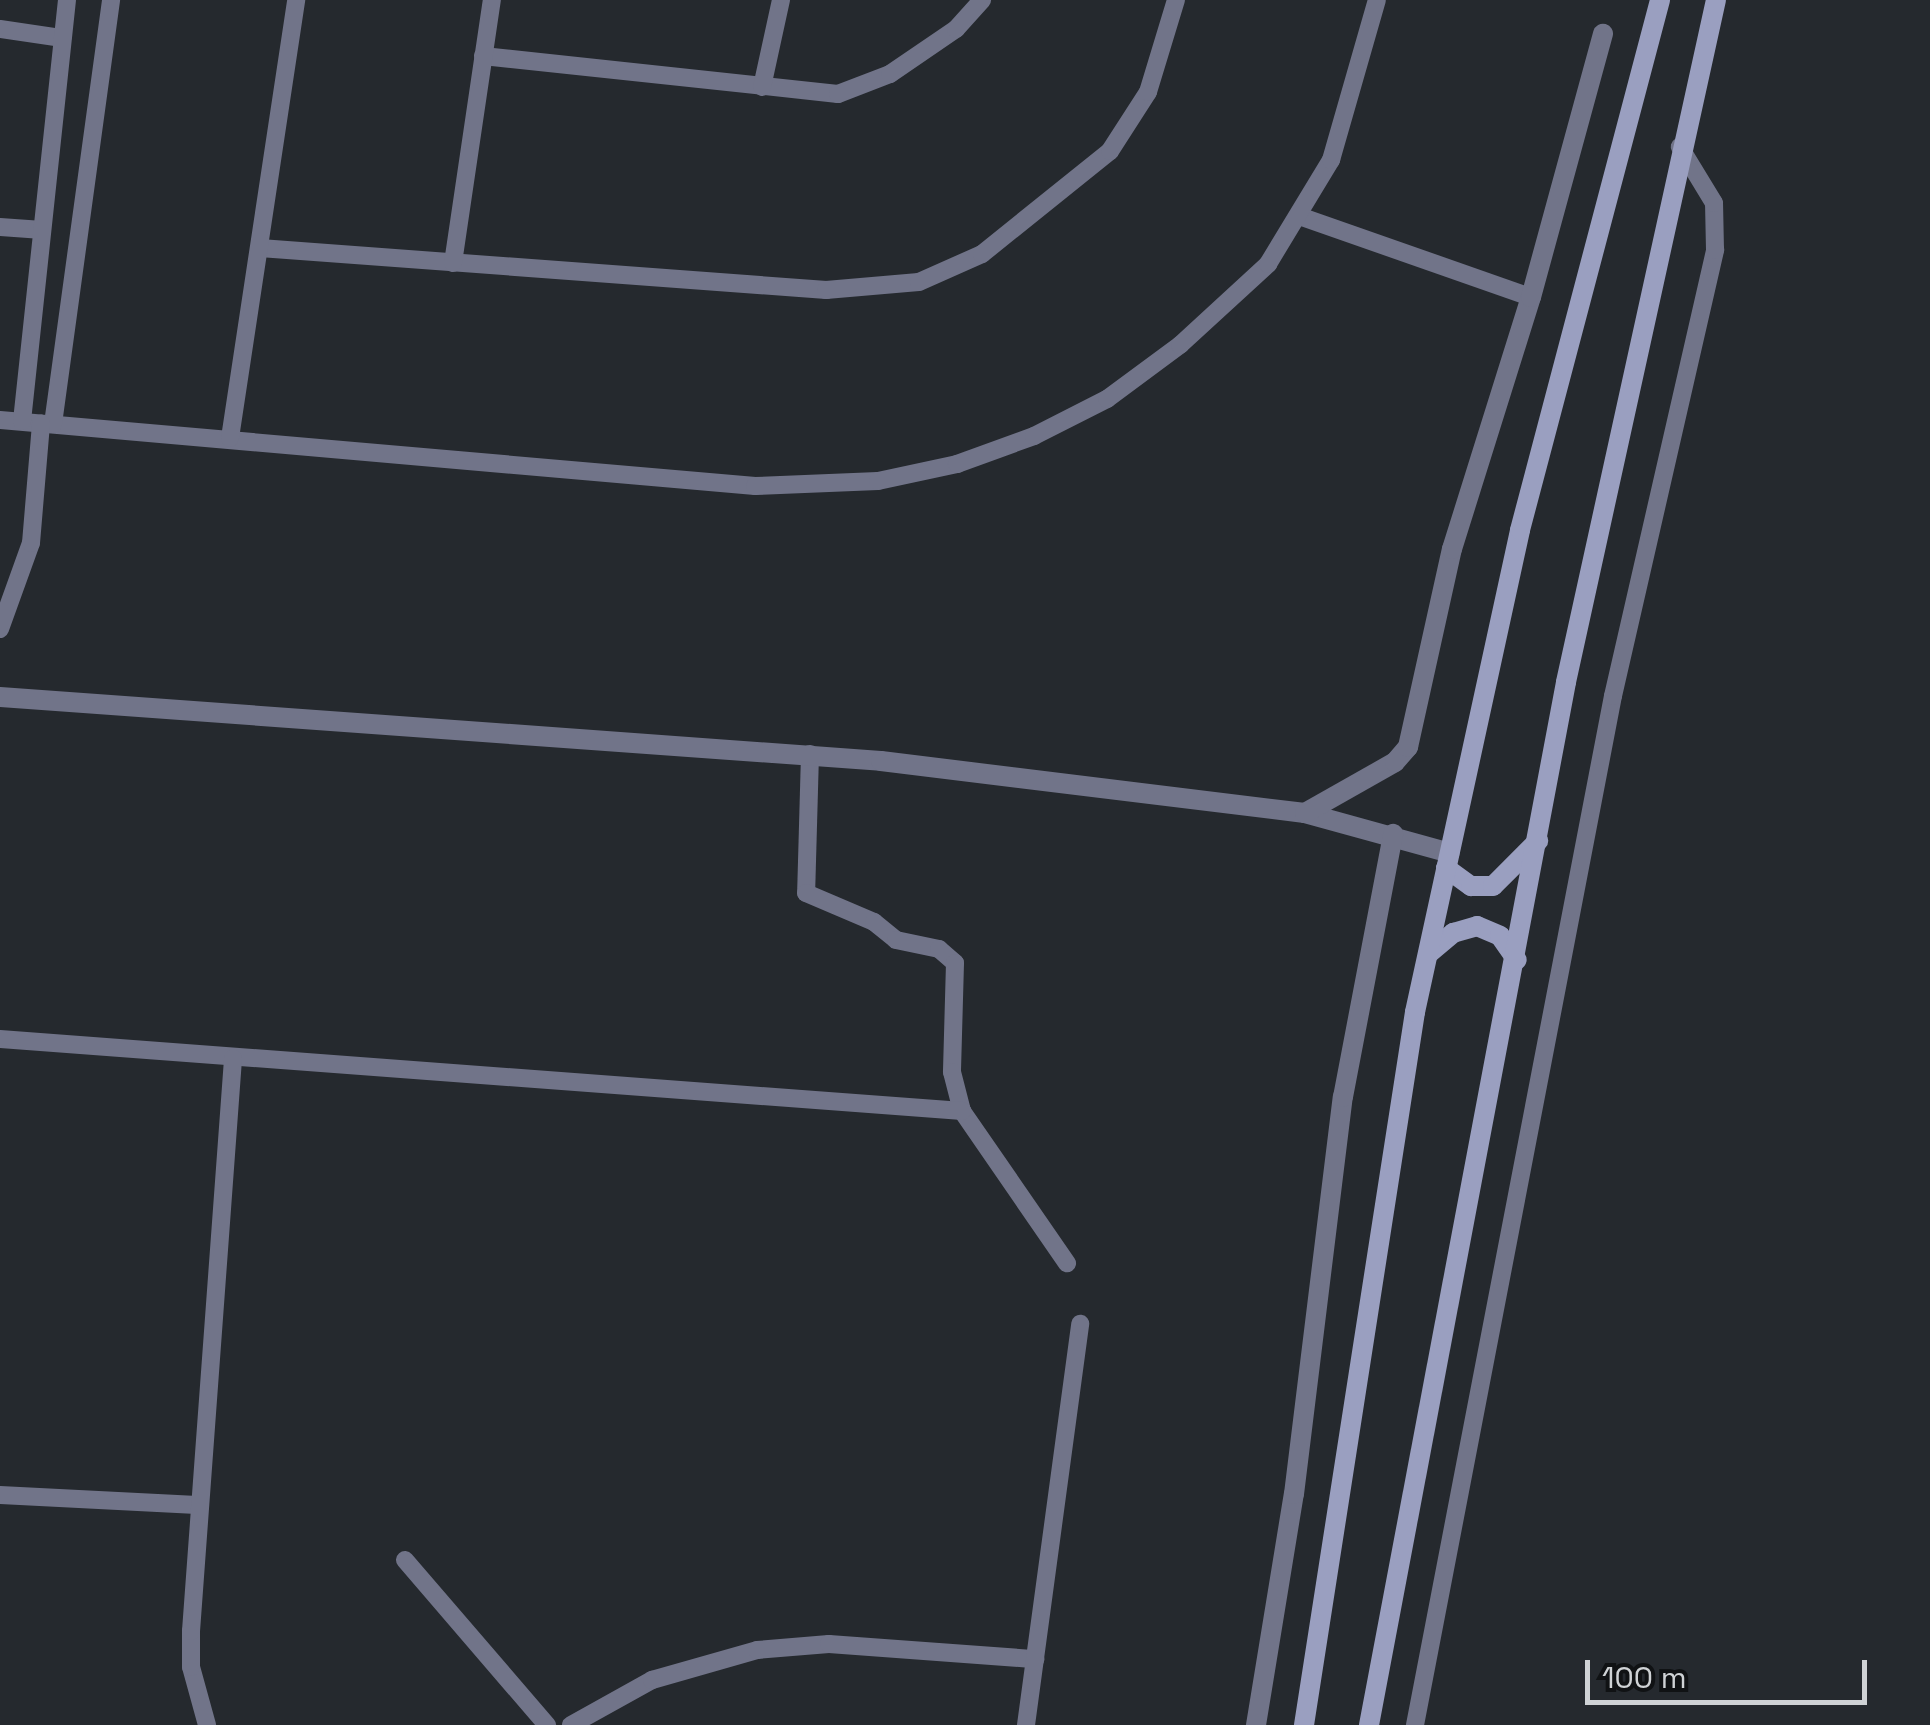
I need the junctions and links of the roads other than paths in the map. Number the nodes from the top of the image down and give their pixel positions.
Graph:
1 (67, 0) edge
2 (111, 0) edge
3 (296, 0) edge
4 (492, 0) edge
5 (781, 0) edge
6 (982, 0) edge
7 (1176, 0) edge
8 (1377, 0) edge
9 (1660, 0) edge
10 (1716, 0) edge
11 (0, 29) edge
12 (1602, 34) dead end
13 (62, 38) junction
14 (483, 56) junction
15 (762, 87) junction
16 (1680, 146) junction
17 (1302, 217) junction
18 (0, 226) edge
19 (39, 230) junction
20 (260, 248) junction
21 (453, 262) junction
22 (1531, 297) junction
23 (0, 420) edge
24 (39, 423) junction
25 (230, 438) junction
26 (0, 629) edge
27 (0, 697) edge
28 (810, 754) junction
29 (1305, 813) junction
30 (1393, 834) junction
31 (1542, 838) junction
32 (1448, 860) junction
33 (1428, 954) junction
34 (1517, 960) junction
35 (0, 1040) edge
36 (233, 1058) junction
37 (962, 1112) junction
38 (1067, 1263) dead end
39 (1080, 1324) dead end
40 (0, 1495) edge
41 (197, 1505) junction
42 (404, 1560) dead end
43 (1035, 1659) junction
44 (207, 1725) edge
45 (547, 1725) edge
46 (571, 1725) edge
47 (1026, 1725) edge
48 (1256, 1725) edge
49 (1304, 1725) edge
50 (1370, 1725) edge
51 (1415, 1725) edge

1 - 13 street
2 - 24 street
3 - 20 street
4 - 14 street
5 - 15 street
6 - 15 street
7 - 21 street
8 - 17 street
9 - 32 main road
10 - 16 main road
11 - 13 street
12 - 22 street
13 - 19 street
14 - 15 street
14 - 21 street
16 - 31 main road
16 - 51 street
17 - 22 street
17 - 25 street
18 - 19 street
19 - 24 street
20 - 21 street
20 - 25 street
22 - 29 street
23 - 24 street
24 - 25 street
24 - 26 street
27 - 28 street
28 - 29 street
28 - 37 street
29 - 30 street
30 - 32 street
30 - 48 street
31 - 32 main road
31 - 34 main road
32 - 33 main road
33 - 34 main road
33 - 49 main road
34 - 50 main road
35 - 36 street
36 - 37 street
36 - 41 street
37 - 38 street
39 - 43 street
40 - 41 street
41 - 44 street
42 - 45 street
43 - 46 street
43 - 47 street

